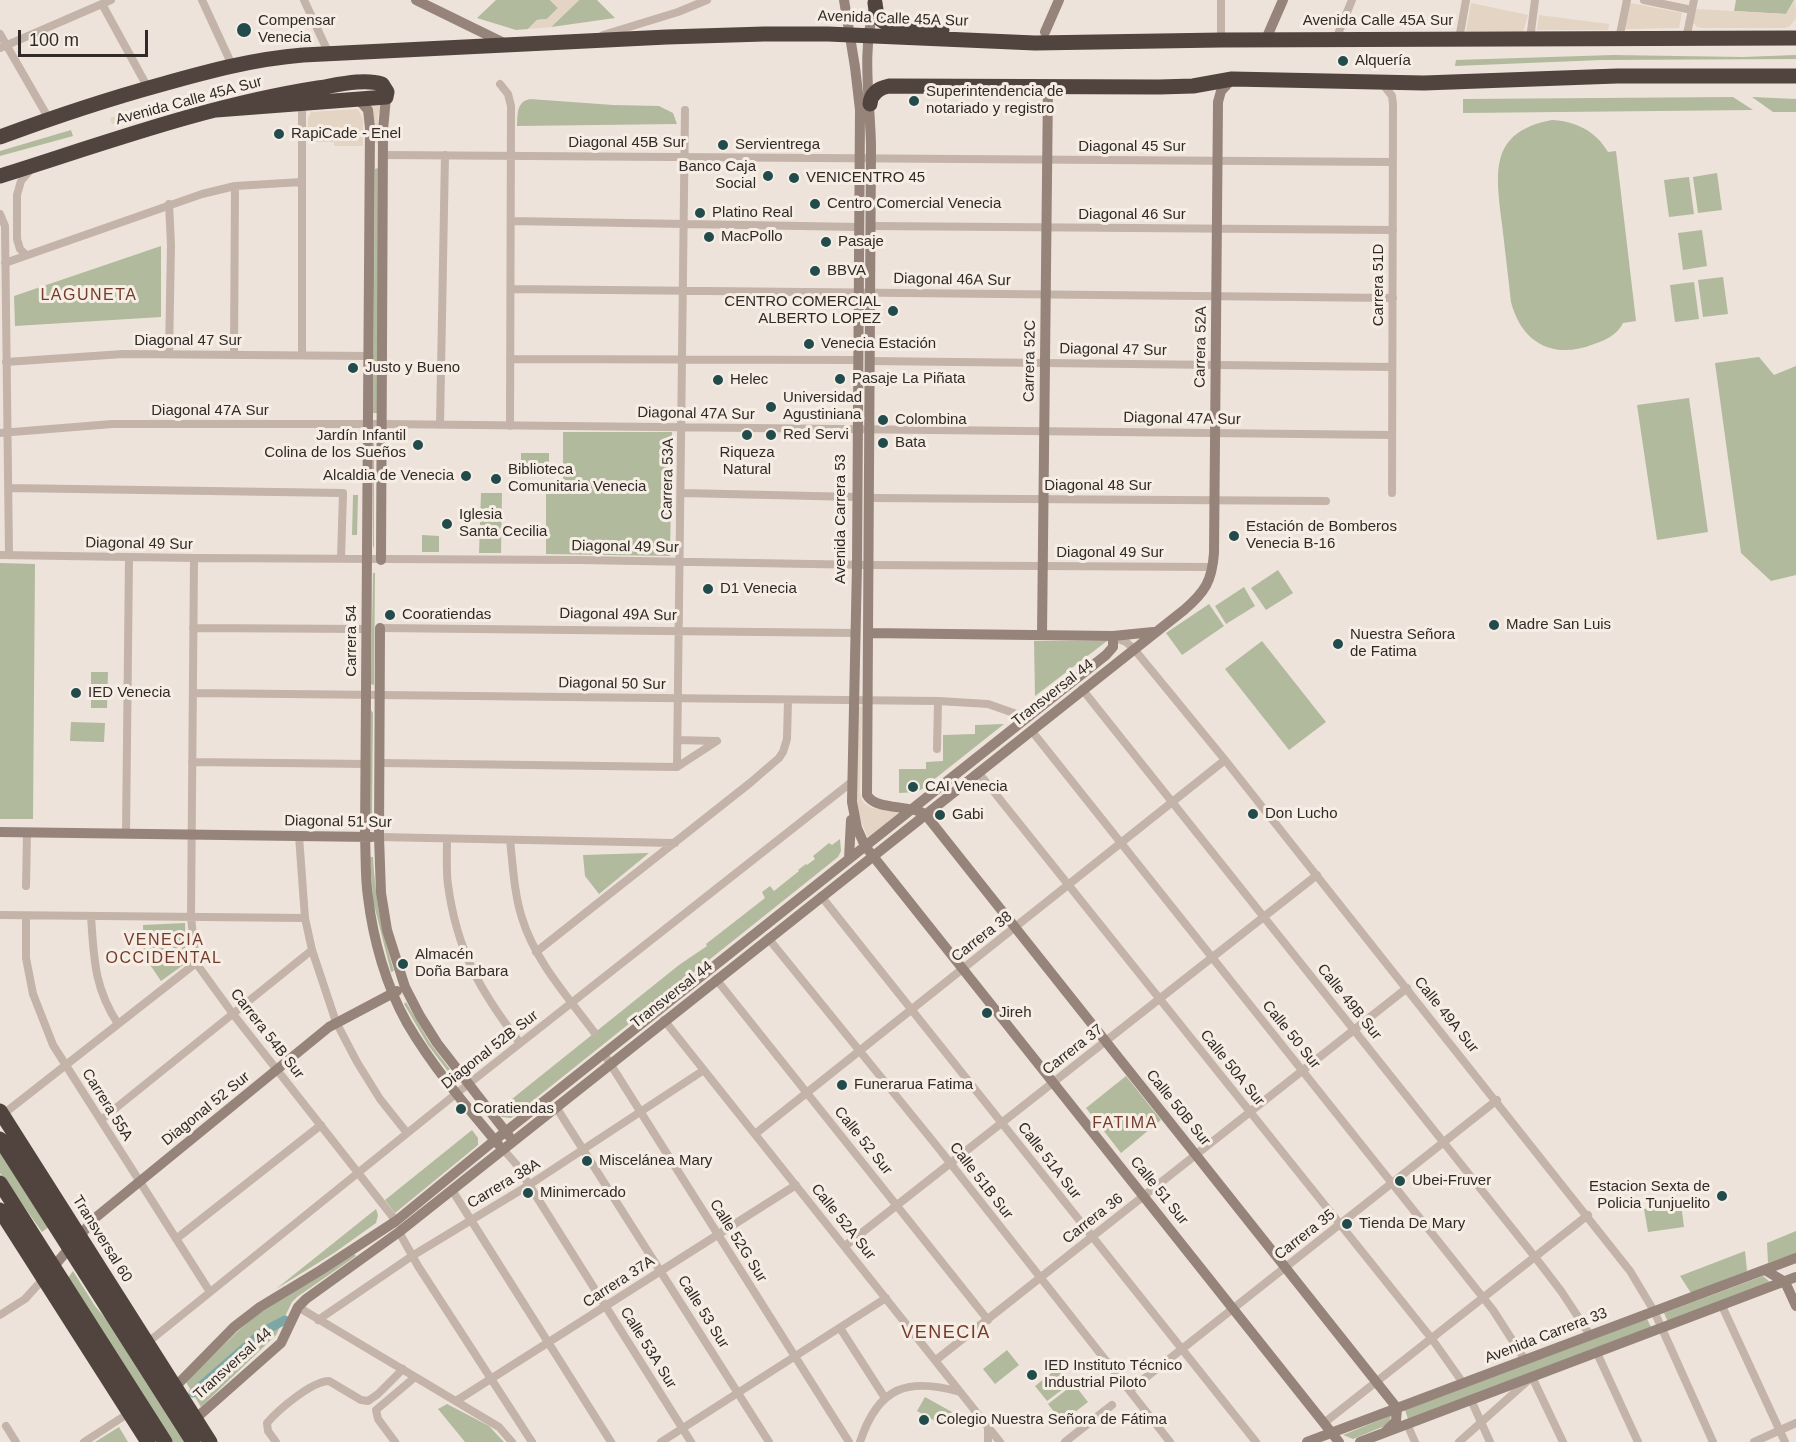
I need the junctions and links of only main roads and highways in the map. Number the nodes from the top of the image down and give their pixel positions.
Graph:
1 (876, 1) edge
2 (1795, 36) edge
3 (1221, 39) junction
4 (1796, 76) edge
5 (870, 104) road end
6 (216, 110) junction
7 (0, 137) edge
8 (0, 176) edge
9 (1, 1113) edge
10 (0, 1139) edge
11 (18, 1168) junction
12 (0, 1183) edge
13 (46, 1184) junction
14 (0, 1210) edge
15 (74, 1242) junction
16 (49, 1273) junction
17 (120, 1301) junction
18 (75, 1328) junction
19 (129, 1341) junction
20 (113, 1360) junction
21 (168, 1390) junction
22 (136, 1409) junction
23 (148, 1442) edge
24 (165, 1442) edge
25 (193, 1442) edge
26 (210, 1442) edge

1 - 3 highway
2 - 3 highway, Avenida Calle 45A Sur
3 - 7 highway, Avenida Calle 45A Sur
4 - 5 highway
6 - 6 highway, Avenida Calle 45A Sur
6 - 8 highway, Avenida Calle 45A Sur
9 - 13 highway, Transversal 60
10 - 11 highway, Transversal 60
11 - 13 highway
11 - 15 highway, Transversal 60
12 - 16 highway
13 - 15 highway, Transversal 60
14 - 16 highway
15 - 17 highway, Transversal 60
15 - 19 highway, Transversal 60
16 - 18 highway
16 - 20 highway
17 - 19 highway
17 - 21 highway, Transversal 60
18 - 20 highway
18 - 22 highway
19 - 21 highway, Transversal 60
20 - 22 highway
21 - 25 highway
21 - 26 highway
22 - 23 highway
22 - 24 highway

